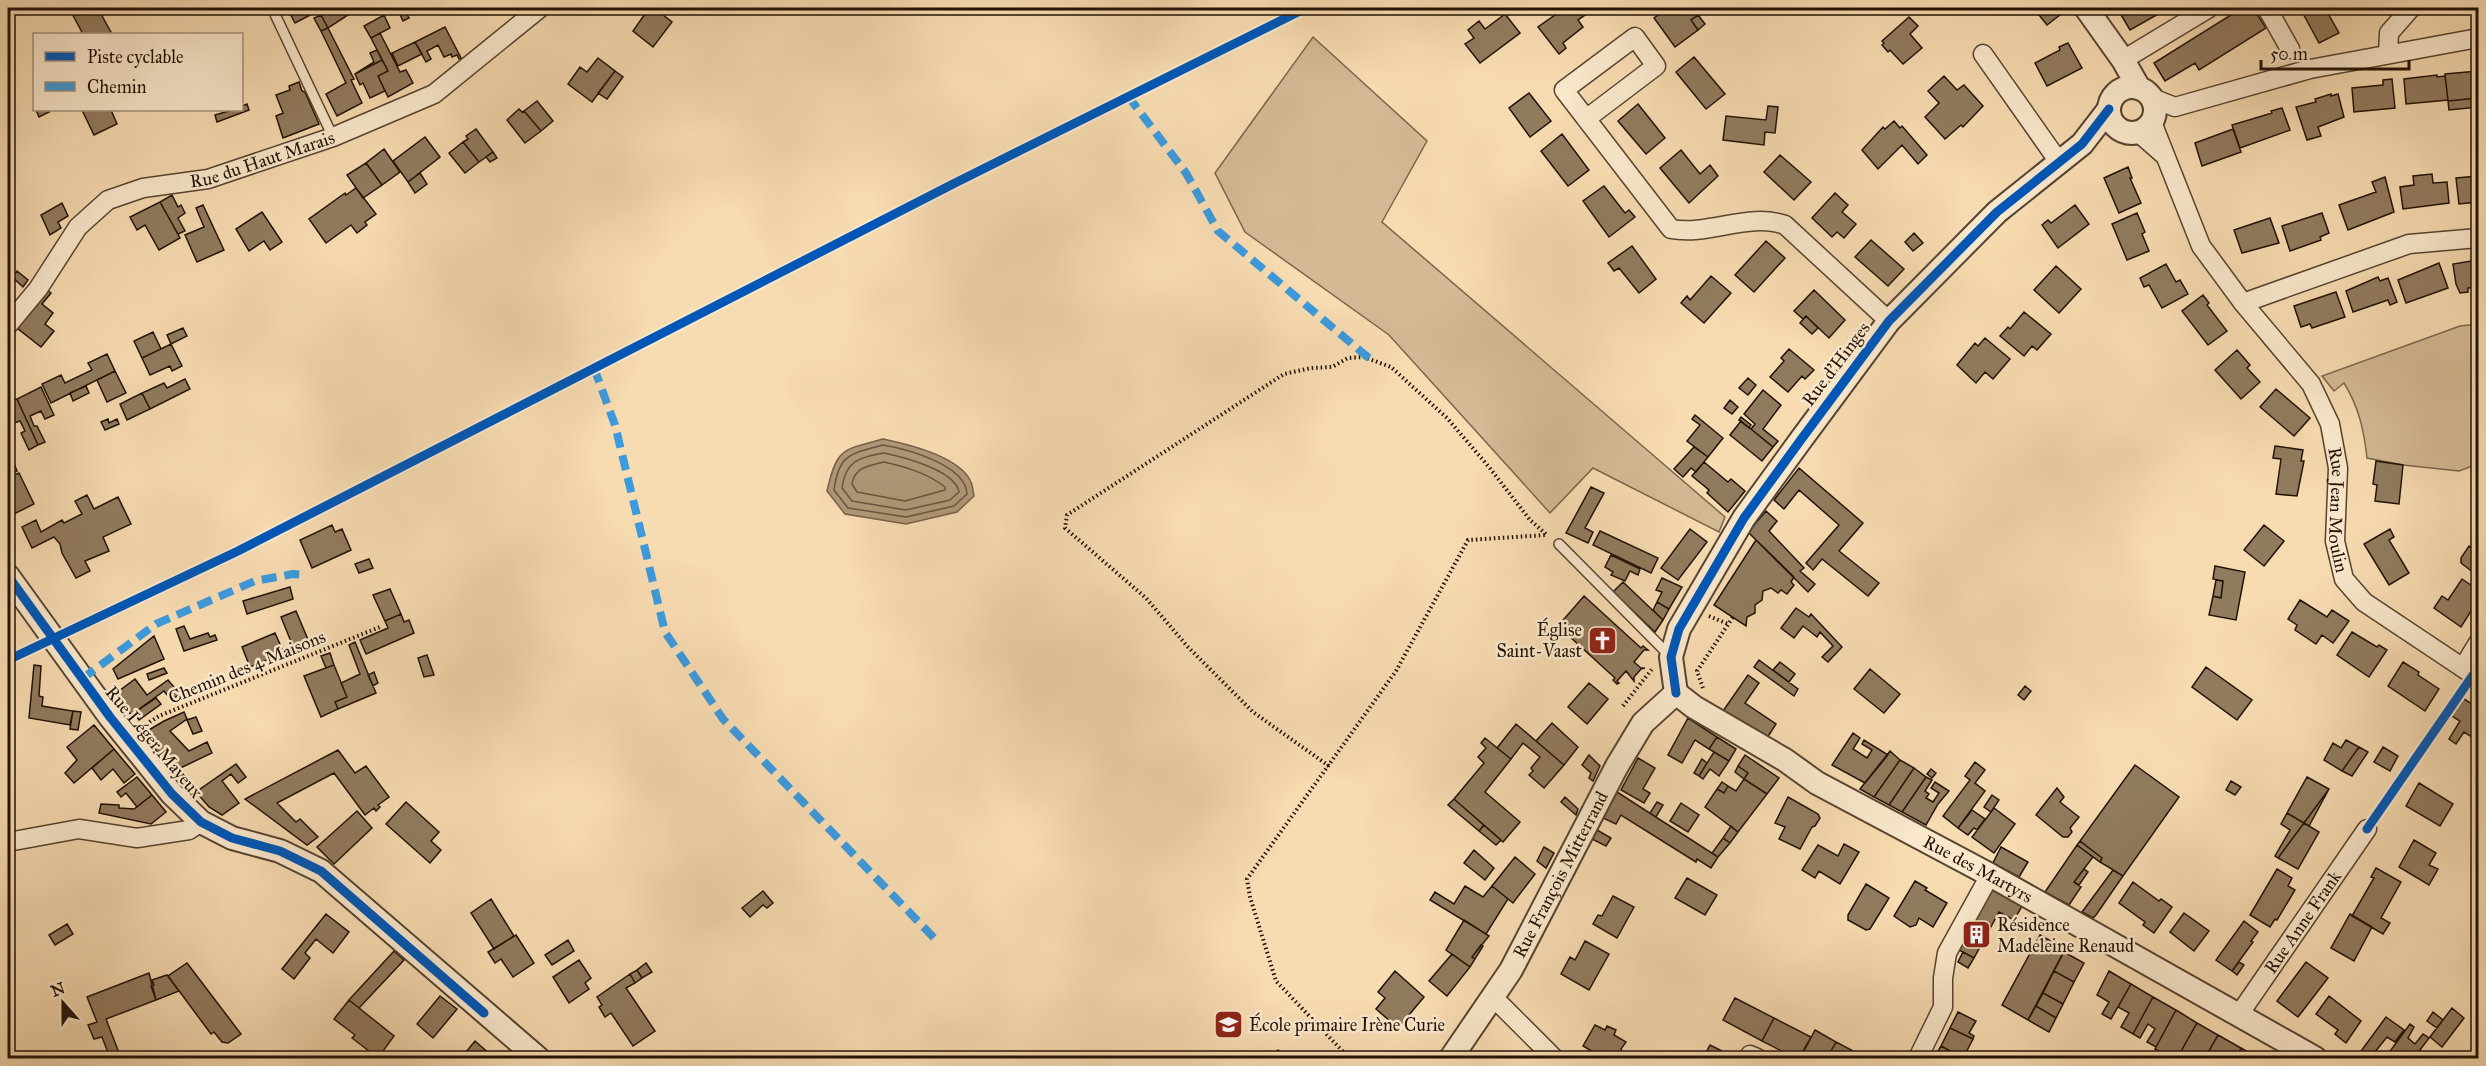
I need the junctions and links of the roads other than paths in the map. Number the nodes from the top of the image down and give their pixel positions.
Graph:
1 (272, 8) edge
2 (540, 8) edge
3 (2086, 8) edge
4 (2209, 8) edge
5 (2267, 8) edge
6 (2411, 8) edge
7 (2478, 38) edge
8 (2290, 49) dead end
9 (2118, 52) junction
10 (1983, 54) dead end
11 (2388, 54) junction
12 (2112, 102) junction
13 (2143, 115) junction
14 (1586, 119) junction
15 (333, 137) junction
16 (2082, 144) junction
17 (2059, 162) junction
18 (2478, 238) edge
19 (2243, 303) junction
20 (1889, 321) junction
21 (8, 325) edge
22 (1559, 544) road end
23 (8, 576) edge
24 (2478, 643) edge
25 (1671, 657) junction
26 (2471, 674) edge
27 (1676, 693) junction
28 (201, 822) junction
29 (2367, 829) road end
30 (8, 842) edge
31 (1990, 875) junction
32 (1494, 999) junction
33 (2238, 1016) junction
34 (538, 1059) edge
35 (1451, 1059) edge
36 (1554, 1059) edge
37 (1748, 1059) edge
38 (1757, 1059) edge
39 (1918, 1059) edge
40 (2315, 1059) edge

1 - 15 lane
2 - 15 street, Rue du Haut Marais
3 - 9 street
4 - 9 street
5 - 8 street
6 - 11 street
7 - 11 street
9 - 12 street
9 - 13 street
10 - 17 street
11 - 13 street
12 - 13 street
12 - 13 street
12 - 16 street, Rue d'Hinges
13 - 16 street, Rue d'Hinges
13 - 19 street, Rue Jean Moulin
14 - 14 street
14 - 20 street
15 - 21 street, Rue du Haut Marais
16 - 17 street, Rue d'Hinges
17 - 20 street, Rue d'Hinges
18 - 19 street
19 - 26 street, Rue Jean Moulin
20 - 25 street, Rue d'Hinges
22 - 25 lane
23 - 28 street, Rue Léger Mayeux
24 - 26 street
25 - 27 street, Rue d'Hinges
27 - 31 street, Rue des Martyrs
27 - 32 street, Rue François Mitterrand
28 - 30 street
28 - 34 street, Rue Léger Mayeux
29 - 33 street, Rue Anne Frank
31 - 33 street, Rue des Martyrs
31 - 39 street
32 - 35 street, Rue François Mitterrand
32 - 36 street
33 - 40 street, Rue des Martyrs
37 - 38 street

